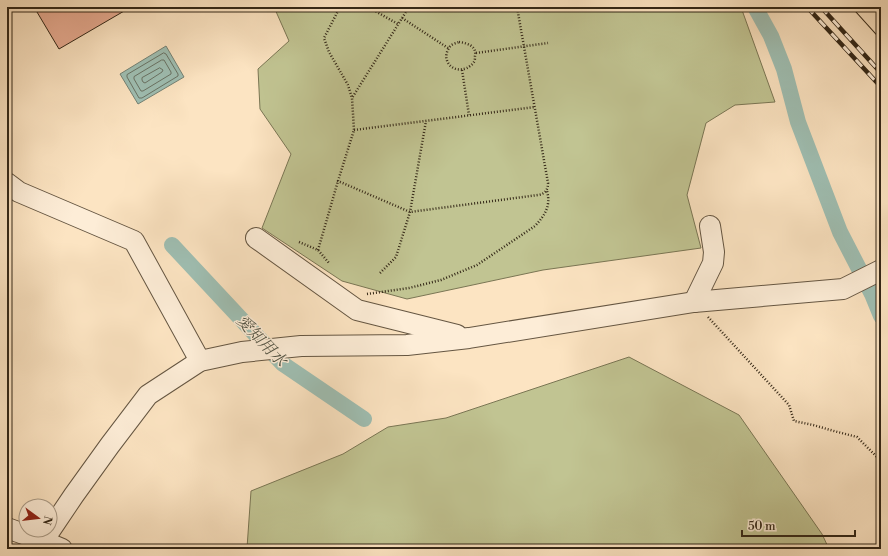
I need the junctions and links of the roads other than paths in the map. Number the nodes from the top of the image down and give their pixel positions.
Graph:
1 (836, 7) edge
2 (881, 57) edge
3 (7, 183) edge
4 (710, 226) dead end
5 (256, 238) dead end
6 (877, 272) edge
7 (694, 302) junction
8 (469, 338) junction
9 (200, 361) junction
10 (7, 528) edge
11 (41, 545) edge
12 (62, 549) edge

1 - 2 main road
3 - 9 street
4 - 7 street
5 - 8 street
6 - 7 street
7 - 8 street
8 - 9 street
9 - 11 street
10 - 11 street
11 - 12 street

